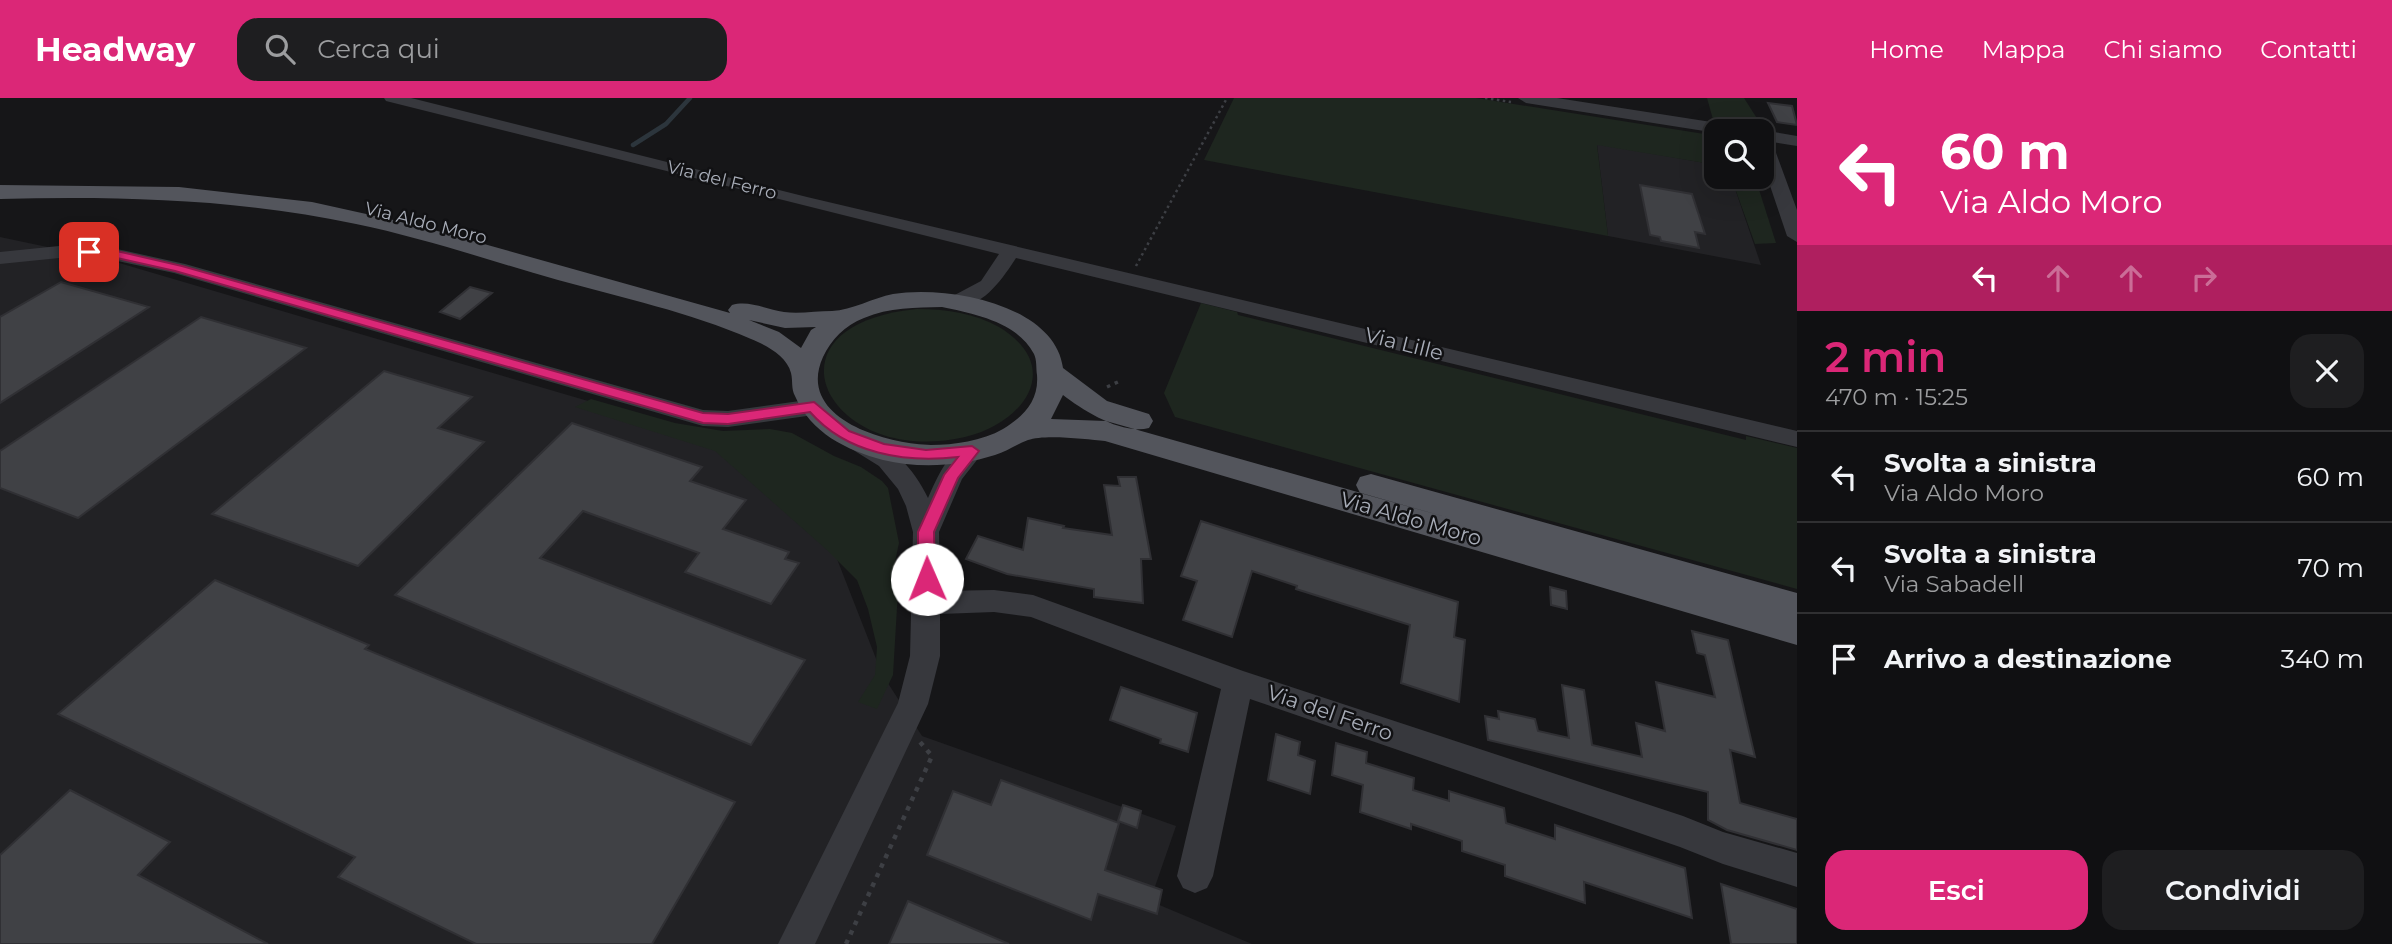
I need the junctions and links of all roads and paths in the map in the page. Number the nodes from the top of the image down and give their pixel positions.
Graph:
1 (392, 98) edge
2 (1227, 98) edge
3 (1526, 98) edge
4 (1704, 126) edge
5 (1774, 138) edge
6 (1797, 141) edge
7 (1774, 170) edge
8 (0, 181) edge
9 (0, 192) edge
10 (1797, 236) edge
11 (1012, 250) junction
12 (0, 258) edge
13 (1130, 278) junction
14 (990, 298) junction
15 (844, 318) junction
16 (804, 370) junction
17 (1053, 374) junction
18 (1120, 381) dead end
19 (1087, 401) junction
20 (814, 407) junction
21 (1022, 430) junction
22 (1797, 439) edge
23 (855, 440) junction
24 (972, 451) junction
25 (926, 532) junction
26 (927, 603) junction
27 (1797, 606) edge
28 (1797, 631) edge
29 (1238, 682) junction
30 (923, 731) dead end
31 (1797, 870) edge
32 (1195, 876) dead end
33 (796, 944) edge
34 (846, 944) edge

1 - 11 street, Via del Ferro
2 - 13 path
3 - 4 street
5 - 6 street
7 - 10 street
8 - 15 main road, Via Aldo Moro
9 - 16 main road, Via Aldo Moro
11 - 13 street, Via Lille
11 - 14 street
12 - 20 street
13 - 22 street, Via Lille
14 - 15 main road, Via Aldo Moro
14 - 17 main road, Via Aldo Moro
15 - 16 main road, Via Aldo Moro
16 - 20 main road
17 - 19 main road, Via Aldo Moro
17 - 21 main road, Via Aldo Moro
18 - 19 path
19 - 27 main road, Via Aldo Moro
20 - 23 main road, Via Aldo Moro
21 - 24 main road, Via Aldo Moro
21 - 28 main road, Via Aldo Moro
23 - 24 main road, Via Aldo Moro
23 - 25 street
24 - 25 street
25 - 26 street
26 - 29 street, Via del Ferro
26 - 33 street
29 - 31 street, Via del Ferro
29 - 32 street
30 - 34 path

